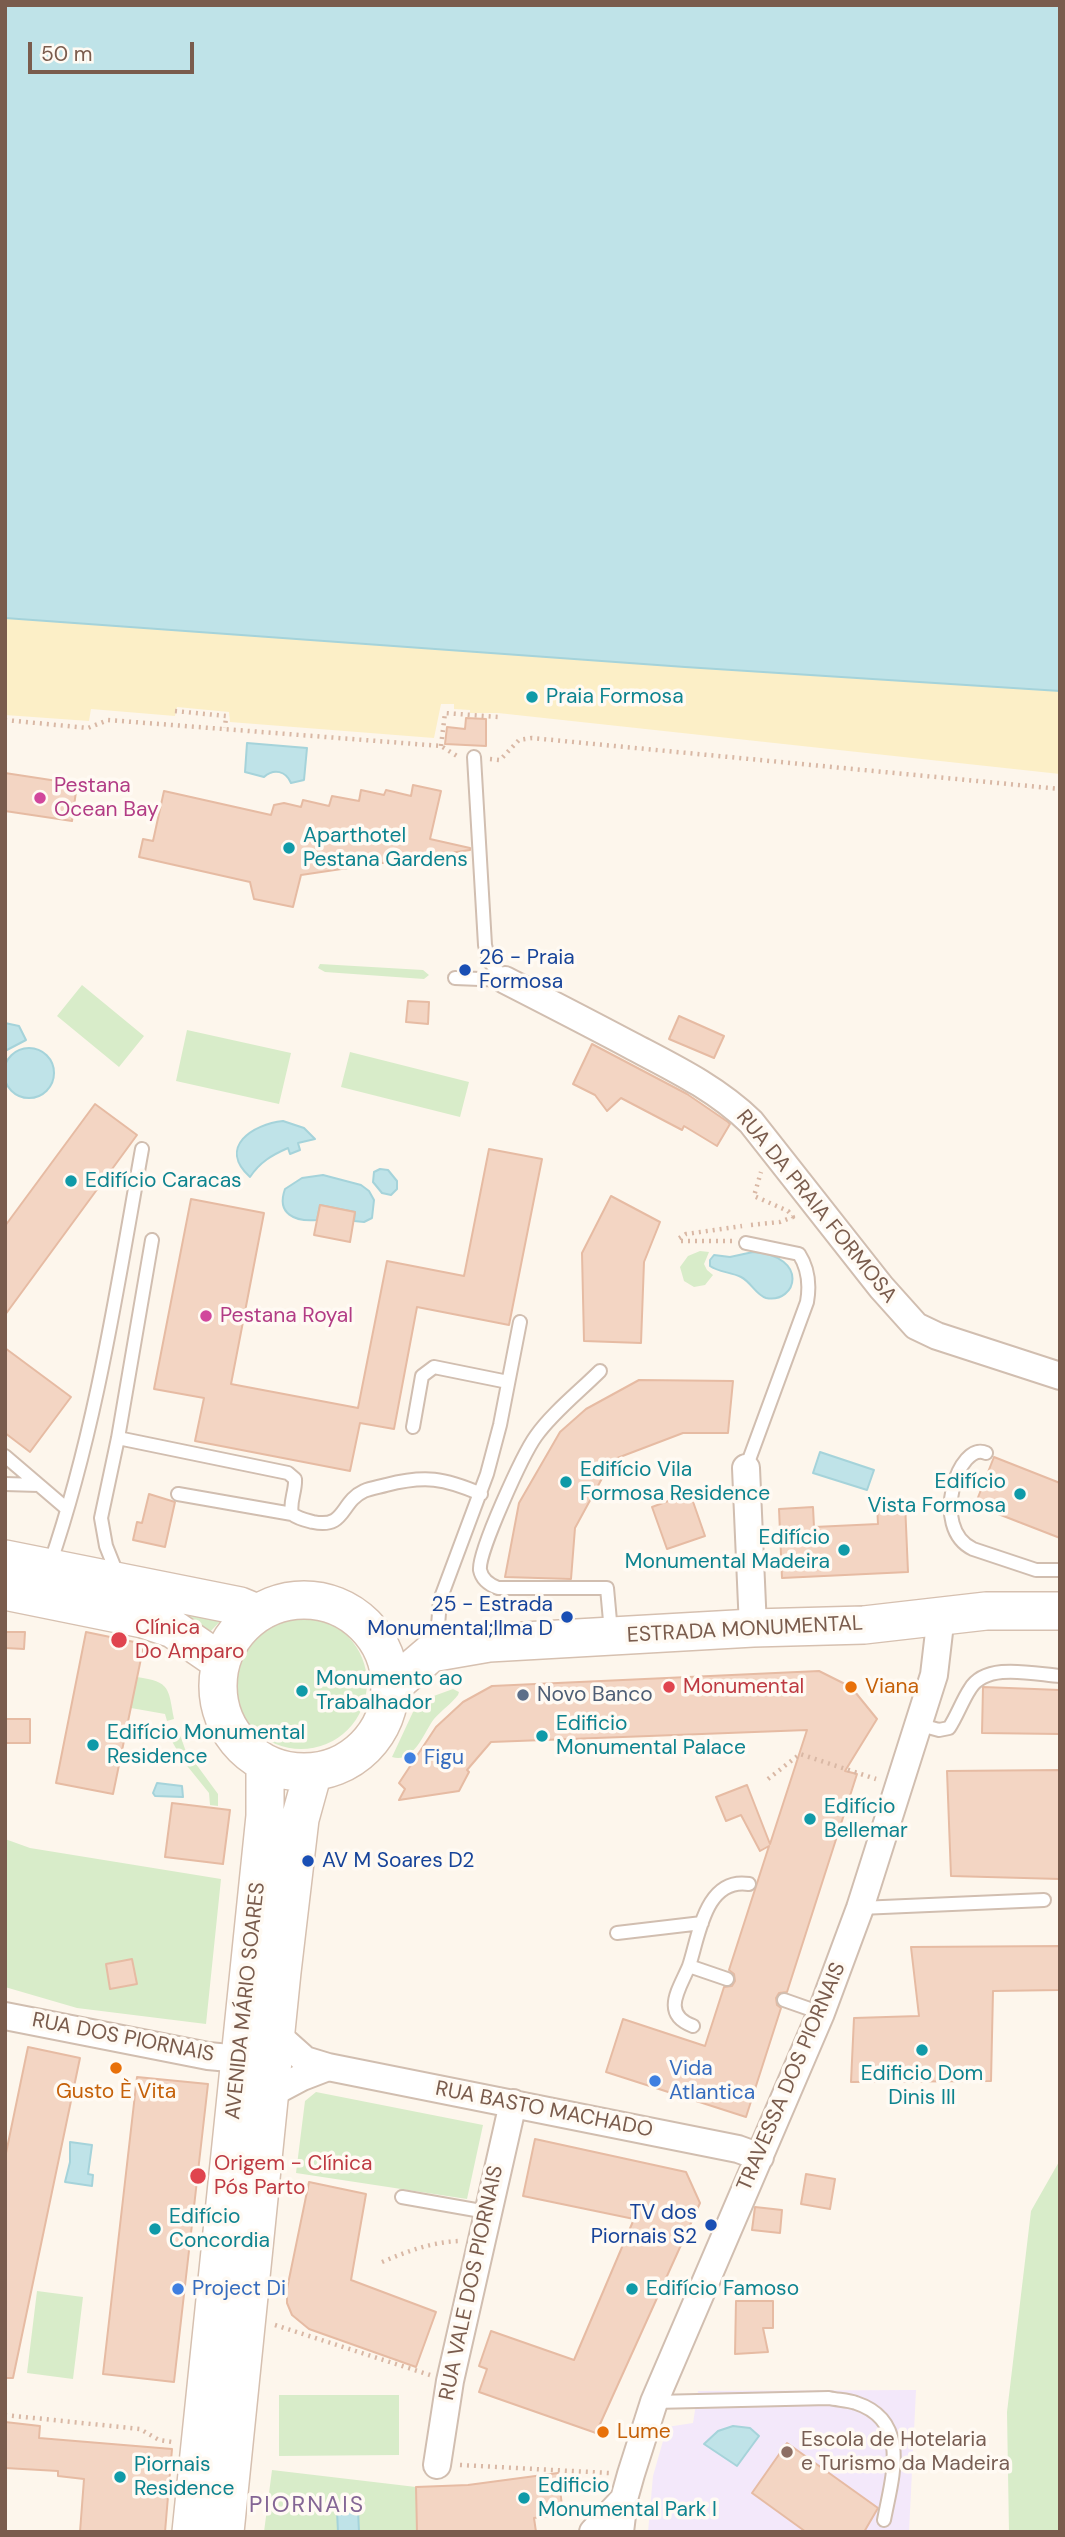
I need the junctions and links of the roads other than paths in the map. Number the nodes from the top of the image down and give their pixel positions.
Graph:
1 (474, 757) road end
2 (455, 978) dead end
3 (505, 980) junction
4 (142, 1149) dead end
5 (152, 1240) dead end
6 (746, 1243) road end
7 (520, 1322) dead end
8 (600, 1371) dead end
9 (1060, 1376) edge
10 (508, 1382) junction
11 (414, 1427) dead end
12 (118, 1438) junction
13 (986, 1453) dead end
14 (5, 1456) edge
15 (746, 1468) joint
16 (5, 1484) edge
17 (39, 1485) junction
18 (178, 1494) dead end
19 (481, 1494) junction
20 (67, 1509) junction
21 (292, 1514) junction
22 (5, 1559) edge
23 (48, 1567) junction
24 (1060, 1570) edge
25 (121, 1583) junction
26 (5, 1591) edge
27 (1060, 1611) edge
28 (257, 1613) junction
29 (941, 1615) junction
30 (753, 1628) junction
31 (612, 1636) junction
32 (379, 1643) junction
33 (437, 1651) junction
34 (221, 1662) junction
35 (1060, 1676) edge
36 (390, 1688) junction
37 (917, 1724) junction
38 (265, 1763) junction
39 (313, 1772) junction
40 (749, 1884) dead end
41 (1044, 1900) dead end
42 (860, 1908) junction
43 (702, 1923) junction
44 (617, 1933) dead end
45 (689, 1966) junction
46 (727, 1979) dead end
47 (784, 2000) dead end
48 (821, 2013) junction
49 (5, 2016) edge
50 (693, 2026) dead end
51 (277, 2035) junction
52 (241, 2059) junction
53 (328, 2067) junction
54 (270, 2094) junction
55 (513, 2103) junction
56 (760, 2157) junction
57 (402, 2197) dead end
58 (487, 2212) junction
59 (654, 2402) junction
60 (445, 2465) road end
61 (624, 2499) junction
62 (884, 2520) dead end
63 (191, 2532) edge
64 (225, 2532) edge
65 (593, 2532) edge
66 (620, 2532) edge

1 - 3 lane
2 - 3 lane
3 - 9 street, RUA DA PRAIA FORMOSA
4 - 20 lane
5 - 12 lane
6 - 15 lane
7 - 10 lane
8 - 31 lane
10 - 11 lane
10 - 19 lane
12 - 21 lane
12 - 25 lane
13 - 24 lane
14 - 17 lane
15 - 30 street
16 - 17 lane
17 - 20 lane
18 - 21 lane
19 - 21 lane
19 - 33 lane
20 - 23 lane
22 - 23 main road
23 - 25 main road
25 - 28 main road
26 - 34 main road
27 - 29 main road, ESTRADA MONUMENTAL
28 - 32 main road
28 - 34 main road
29 - 30 main road, ESTRADA MONUMENTAL
29 - 37 street, TRAVESSA DOS PIORNAIS
30 - 31 main road, ESTRADA MONUMENTAL
31 - 33 main road, ESTRADA MONUMENTAL
32 - 33 main road, ESTRADA MONUMENTAL
32 - 36 main road
33 - 36 main road
34 - 38 main road
35 - 37 lane
36 - 39 main road
37 - 42 street, TRAVESSA DOS PIORNAIS
38 - 39 main road
38 - 52 main road, AVENIDA MÁRIO SOARES
39 - 51 main road, AVENIDA MÁRIO SOARES
40 - 43 lane
41 - 42 lane
42 - 48 street, TRAVESSA DOS PIORNAIS
43 - 44 lane
43 - 45 lane
45 - 46 lane
45 - 50 lane
47 - 48 lane
48 - 56 street, TRAVESSA DOS PIORNAIS
49 - 52 street, RUA DOS PIORNAIS
51 - 53 street, RUA BASTO MACHADO
51 - 54 main road, AVENIDA MÁRIO SOARES
52 - 63 main road, AVENIDA MÁRIO SOARES
53 - 54 street
53 - 55 street, RUA BASTO MACHADO
54 - 64 main road, AVENIDA MÁRIO SOARES
55 - 56 street, RUA BASTO MACHADO
55 - 58 street, RUA VALE DOS PIORNAIS
56 - 59 street, TRAVESSA DOS PIORNAIS
57 - 58 lane
58 - 60 street, RUA VALE DOS PIORNAIS
59 - 61 street, TRAVESSA DOS PIORNAIS
59 - 62 lane
61 - 65 street
61 - 66 street, TRAVESSA DOS PIORNAIS

